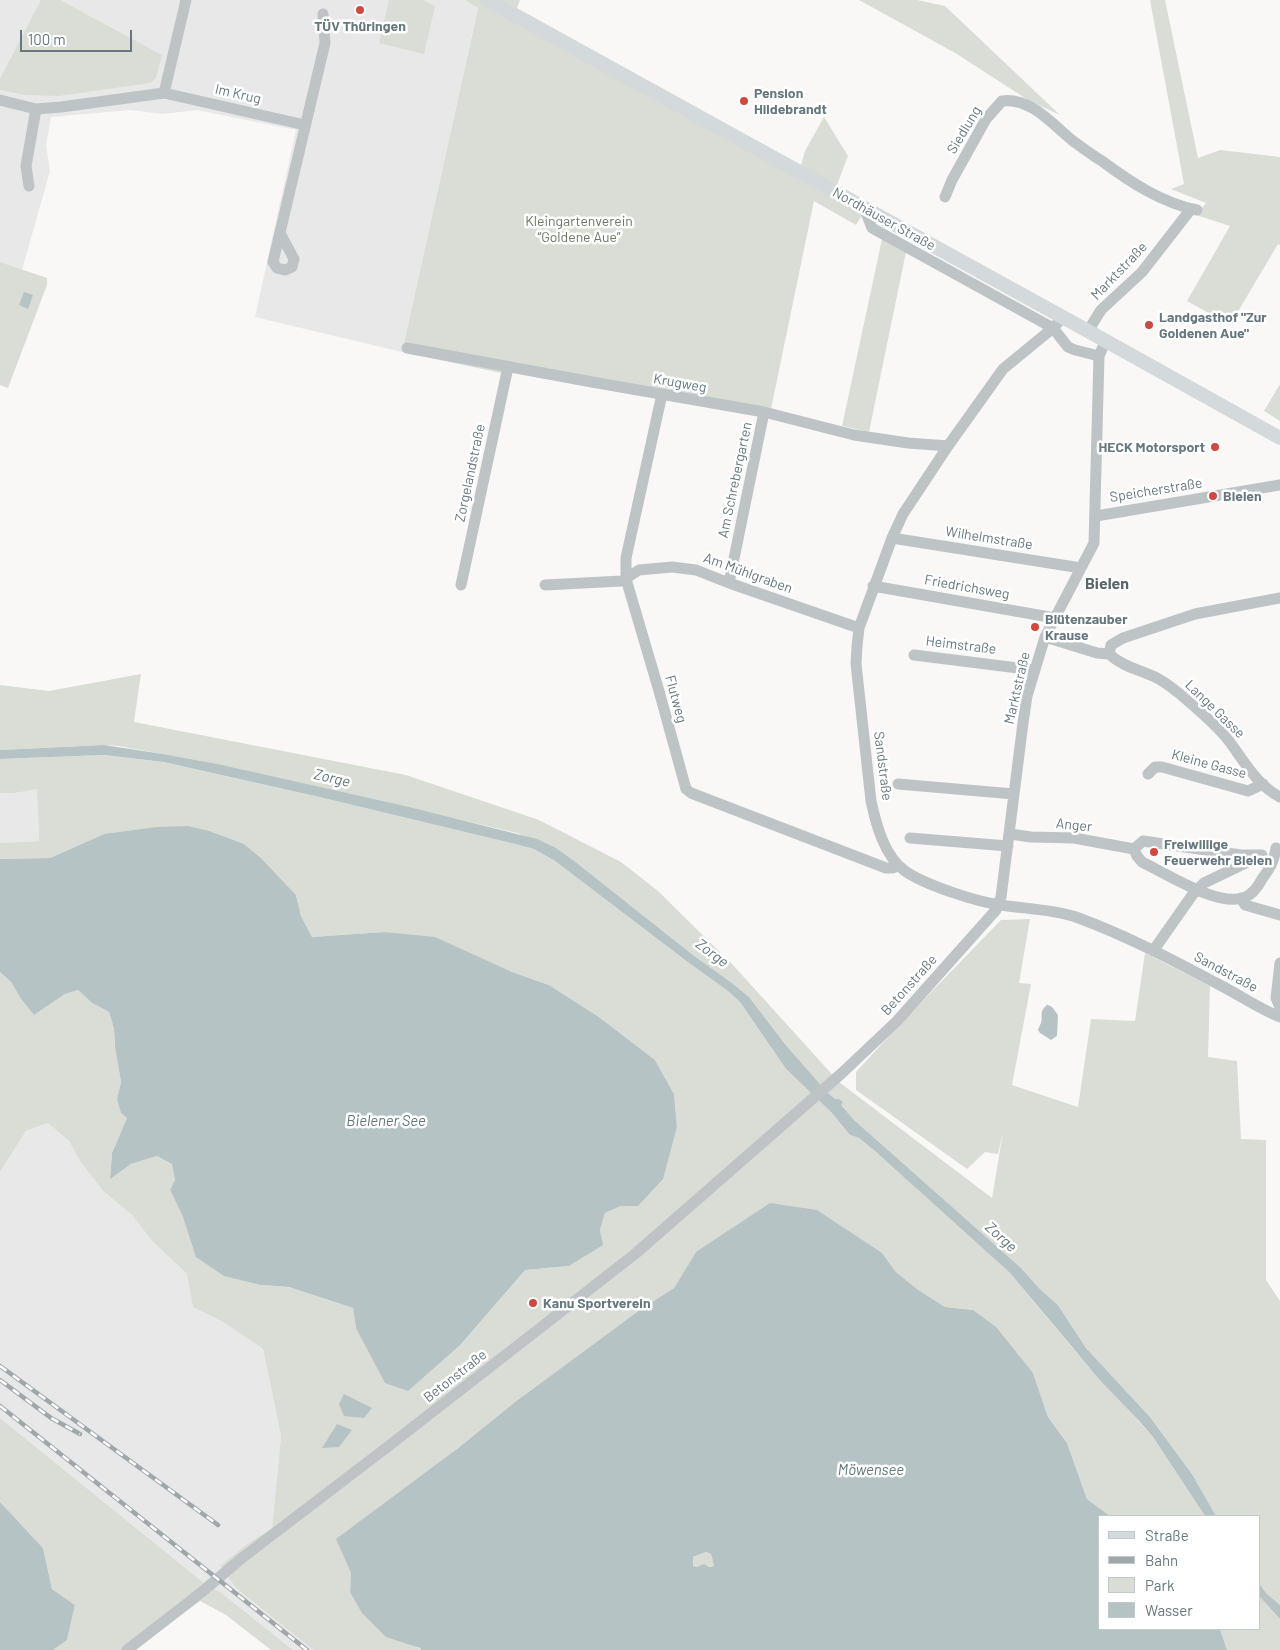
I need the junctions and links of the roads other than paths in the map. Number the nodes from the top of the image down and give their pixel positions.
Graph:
1 (186, 0) edge
2 (487, 0) edge
3 (323, 14) dead end
4 (164, 93) junction
5 (0, 100) edge
6 (36, 109) junction
7 (305, 125) junction
8 (29, 186) dead end
9 (944, 197) dead end
10 (864, 208) junction
11 (1194, 209) joint
12 (280, 233) dead end
13 (1063, 317) junction
14 (1053, 328) junction
15 (1088, 331) junction
16 (1106, 340) junction
17 (407, 348) dead end
18 (1099, 356) junction
19 (508, 367) junction
20 (662, 394) junction
21 (764, 412) junction
22 (1280, 438) edge
23 (948, 446) junction
24 (1280, 485) edge
25 (1096, 516) junction
26 (892, 538) junction
27 (1081, 568) junction
28 (626, 579) junction
29 (729, 583) junction
30 (546, 584) dead end
31 (461, 585) dead end
32 (873, 586) junction
33 (1280, 598) edge
34 (1055, 618) junction
35 (859, 628) junction
36 (1045, 637) junction
37 (1109, 654) junction
38 (914, 655) dead end
39 (1034, 670) junction
40 (1148, 774) dead end
41 (898, 784) dead end
42 (1263, 784) junction
43 (1014, 794) junction
44 (1280, 797) edge
45 (1010, 834) junction
46 (910, 838) dead end
47 (1008, 846) junction
48 (1278, 847) edge
49 (1134, 849) junction
50 (1262, 855) junction
51 (898, 865) junction
52 (1197, 890) junction
53 (1241, 898) junction
54 (998, 905) junction
55 (1280, 916) edge
56 (1153, 951) junction
57 (1280, 963) edge
58 (1280, 1007) edge
59 (1280, 1017) edge
60 (127, 1650) edge

1 - 4 street
2 - 10 main road, Nordhäuser Straße
3 - 7 street
4 - 6 street, Im Krug
4 - 7 street, Im Krug
5 - 6 street, Im Krug
6 - 8 street
7 - 12 street
9 - 11 street, Siedlung
10 - 13 main road, Nordhäuser Straße
10 - 14 street
11 - 15 street, Marktstraße
13 - 14 street, Sandstraße
13 - 15 main road, Nordhäuser Straße
14 - 18 street
14 - 23 street, Sandstraße
15 - 16 main road, Nordhäuser Straße
16 - 18 street, Marktstraße
16 - 22 main road, Nordhäuser Straße
17 - 19 street, Krugweg
18 - 25 street, Marktstraße
19 - 20 street, Krugweg
19 - 31 street, Zorgelandstraße
20 - 21 street, Krugweg
20 - 28 street, Flutweg
21 - 23 street, Krugweg
21 - 29 street, Am Schrebergarten
23 - 26 street, Sandstraße
24 - 25 street, Speicherstraße
25 - 27 street, Marktstraße
26 - 27 street, Wilhelmstraße
26 - 32 street, Sandstraße
27 - 34 street, Marktstraße
28 - 29 street, Am Mühlgraben
28 - 30 street, Am Mühlgraben
28 - 51 street, Flutweg
29 - 35 street, Am Mühlgraben
32 - 34 street, Friedrichsweg
32 - 35 street, Sandstraße
33 - 37 street
34 - 36 street, Marktstraße
35 - 51 street, Sandstraße
36 - 37 street
36 - 39 street, Marktstraße
37 - 42 street, Lange Gasse
38 - 39 street, Heimstraße
39 - 43 street, Marktstraße
40 - 42 street, Kleine Gasse
41 - 43 street
42 - 44 street, Lange Gasse
43 - 45 street, Marktstraße
45 - 47 street, Marktstraße
45 - 49 street, Anger
46 - 47 street
47 - 54 street, Marktstraße
48 - 50 street, Anger
48 - 53 street
49 - 50 street, Anger
49 - 52 street
50 - 52 street, Anger
51 - 54 street, Sandstraße
52 - 53 street
52 - 56 street
53 - 55 street
54 - 56 street, Sandstraße
54 - 60 street, Betonstraße
56 - 59 street, Sandstraße
57 - 58 street

